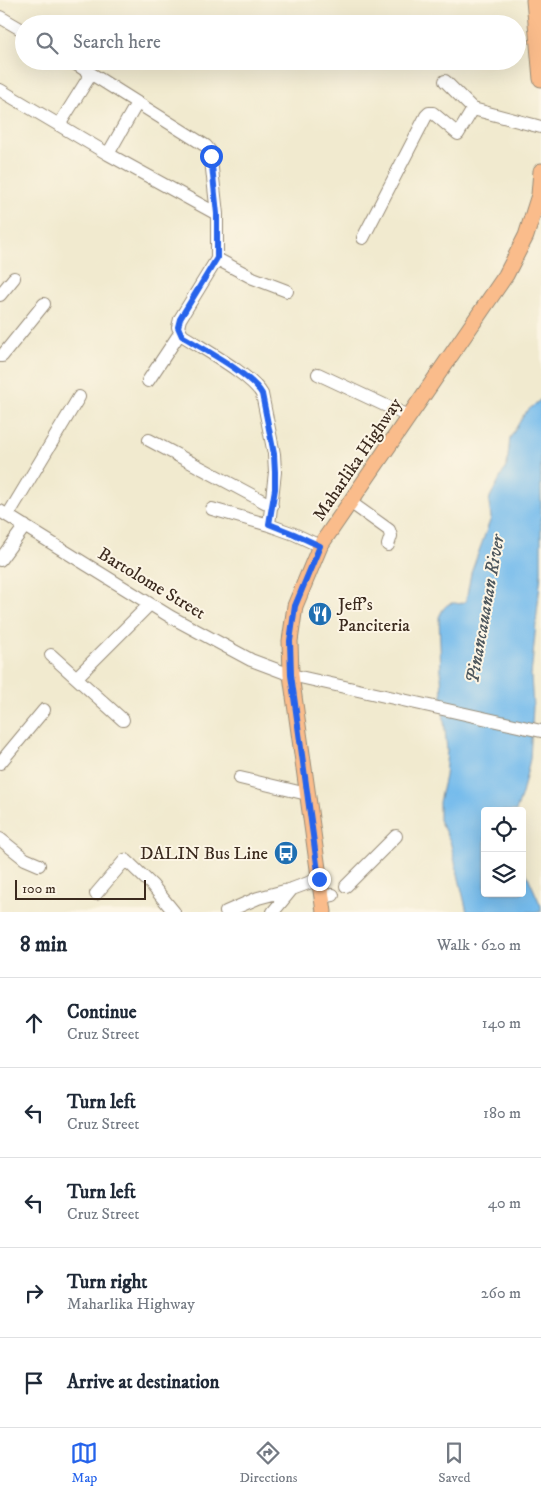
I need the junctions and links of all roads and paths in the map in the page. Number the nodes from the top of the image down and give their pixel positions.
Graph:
1 (534, 0) edge
2 (0, 17) edge
3 (15, 26) edge
4 (540, 54) edge
5 (85, 70) edge
6 (91, 74) junction
7 (541, 79) edge
8 (445, 81) dead end
9 (0, 90) edge
10 (137, 103) junction
11 (473, 109) junction
12 (59, 125) junction
13 (541, 127) edge
14 (108, 154) junction
15 (541, 171) edge
16 (217, 214) junction
17 (363, 238) dead end
18 (217, 258) junction
19 (14, 278) dead end
20 (287, 291) dead end
21 (0, 295) edge
22 (44, 304) dead end
23 (180, 333) junction
24 (0, 356) edge
25 (318, 374) dead end
26 (148, 381) dead end
27 (79, 397) dead end
28 (408, 416) junction
29 (149, 440) dead end
30 (350, 502) junction
31 (272, 506) junction
32 (212, 509) dead end
33 (4, 513) edge
34 (269, 524) junction
35 (25, 526) junction
36 (388, 545) dead end
37 (320, 546) junction
38 (0, 560) edge
39 (150, 604) junction
40 (51, 656) dead end
41 (291, 675) junction
42 (77, 677) junction
43 (44, 710) dead end
44 (123, 720) dead end
45 (541, 731) edge
46 (0, 763) edge
47 (240, 778) dead end
48 (307, 794) junction
49 (396, 836) dead end
50 (0, 839) edge
51 (39, 865) dead end
52 (319, 879) junction
53 (346, 886) dead end
54 (292, 889) junction
55 (96, 894) dead end
56 (326, 901) edge
57 (174, 912) edge
58 (226, 912) edge
59 (273, 912) edge

1 - 4 main road
2 - 3 street
4 - 7 main road
5 - 6 street
6 - 10 street
6 - 12 street
8 - 11 street
9 - 12 street
10 - 14 street
10 - 16 street
11 - 13 street
11 - 17 street
12 - 14 street
14 - 16 street
15 - 28 main road, Maharlika Highway
16 - 18 street
18 - 20 street
18 - 23 street
19 - 21 street
22 - 24 street
23 - 26 street
23 - 31 street
25 - 28 street
27 - 33 street
28 - 30 main road, Maharlika Highway
29 - 31 street
30 - 36 street
30 - 37 main road, Maharlika Highway
31 - 34 street
32 - 34 street
33 - 35 street, Bartolome Street
34 - 37 street
35 - 38 street
35 - 39 street, Bartolome Street
37 - 41 main road, Maharlika Highway
39 - 41 street, Bartolome Street
39 - 42 street
40 - 42 street
41 - 45 street, Bartolome Street
41 - 48 main road, Maharlika Highway
42 - 44 street
43 - 46 street
47 - 48 street
48 - 52 main road, Maharlika Highway
49 - 53 street
50 - 51 street
52 - 54 street
52 - 56 main road, Maharlika Highway
54 - 58 street
54 - 59 street
55 - 57 street

